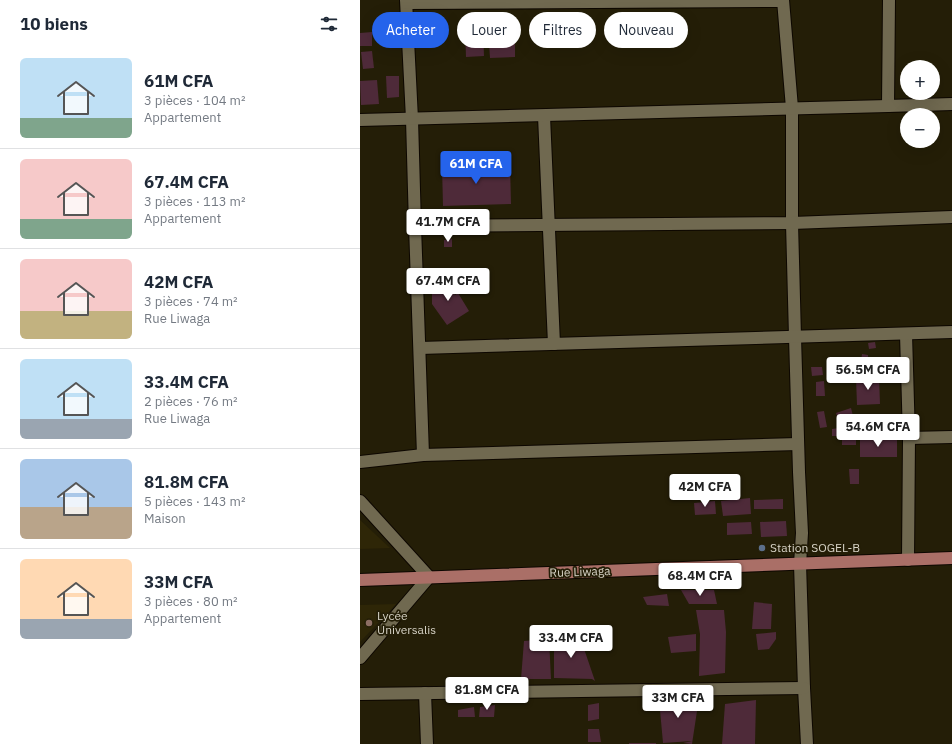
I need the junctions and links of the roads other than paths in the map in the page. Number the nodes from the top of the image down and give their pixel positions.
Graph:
1 (888, 0) edge
2 (407, 1) edge
3 (783, 1) edge
4 (952, 104) edge
5 (888, 106) junction
6 (792, 108) junction
7 (544, 116) junction
8 (412, 119) junction
9 (360, 120) edge
10 (952, 217) edge
11 (792, 223) junction
12 (549, 225) junction
13 (415, 226) junction
14 (952, 332) edge
15 (906, 334) junction
16 (795, 337) junction
17 (554, 344) junction
18 (420, 348) junction
19 (952, 436) edge
20 (909, 438) junction
21 (798, 444) junction
22 (423, 455) junction
23 (360, 462) edge
24 (360, 501) edge
25 (952, 558) edge
26 (908, 560) junction
27 (800, 564) junction
28 (429, 577) junction
29 (360, 580) edge
30 (360, 658) edge
31 (804, 688) junction
32 (425, 693) junction
33 (360, 694) edge
34 (426, 744) edge
35 (807, 744) edge

1 - 5 street
2 - 3 street
2 - 8 street
3 - 6 street
4 - 5 street
5 - 6 street
6 - 7 street
6 - 11 street
7 - 8 street
7 - 12 street
8 - 9 street
8 - 13 street
10 - 11 street
11 - 12 street
11 - 16 street
12 - 13 street
12 - 17 street
13 - 18 street
14 - 15 street
15 - 16 street
15 - 20 street
16 - 17 street
16 - 21 street
17 - 18 street
18 - 22 street
19 - 20 street
20 - 26 street
21 - 22 street
21 - 27 street
22 - 23 street
24 - 28 street
25 - 26 main road, Rue Liwaga
26 - 27 main road, Rue Liwaga
27 - 28 main road, Rue Liwaga
27 - 31 street
28 - 29 main road, Rue Liwaga
28 - 30 street
31 - 32 street
31 - 35 street
32 - 33 street
32 - 34 street

